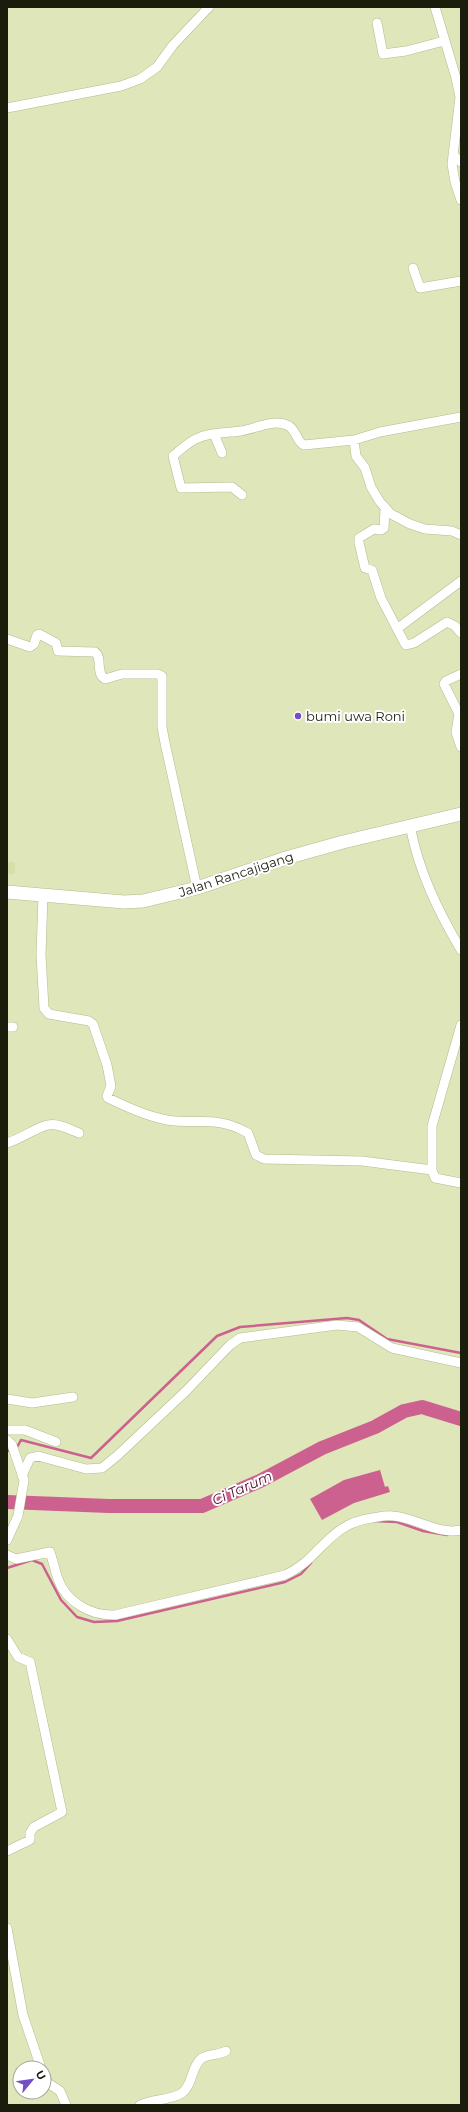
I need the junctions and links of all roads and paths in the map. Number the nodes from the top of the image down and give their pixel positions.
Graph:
1 (208, 7) edge
2 (435, 7) edge
3 (377, 23) dead end
4 (444, 41) junction
5 (7, 108) edge
6 (453, 155) junction
7 (461, 162) edge
8 (461, 200) edge
9 (413, 268) dead end
10 (461, 281) edge
11 (461, 417) edge
12 (214, 434) junction
13 (354, 440) junction
14 (222, 453) dead end
15 (242, 495) dead end
16 (385, 508) junction
17 (461, 535) edge
18 (461, 581) edge
19 (398, 628) junction
20 (461, 633) edge
21 (7, 639) edge
22 (461, 674) edge
23 (461, 747) edge
24 (461, 814) edge
25 (410, 825) junction
26 (197, 888) junction
27 (7, 892) edge
28 (44, 895) junction
29 (461, 950) edge
30 (461, 1025) edge
31 (79, 1133) dead end
32 (7, 1142) edge
33 (432, 1170) junction
34 (461, 1182) edge
35 (461, 1363) edge
36 (73, 1397) dead end
37 (7, 1399) edge
38 (7, 1430) edge
39 (9, 1442) edge
40 (56, 1442) dead end
41 (22, 1476) junction
42 (461, 1530) edge
43 (7, 1540) edge
44 (7, 1555) edge
45 (7, 1639) edge
46 (7, 1851) edge
47 (7, 1928) edge
48 (226, 2052) dead end
49 (37, 2060) edge
50 (52, 2086) edge
51 (66, 2105) edge
52 (140, 2105) edge

1 - 5 street
2 - 4 street
3 - 4 street
4 - 6 street
6 - 7 street
6 - 8 street
9 - 10 street
11 - 13 street
12 - 13 street
12 - 14 street
12 - 15 street
13 - 16 street
16 - 17 street
16 - 19 street
18 - 19 street
19 - 20 street
21 - 26 street
22 - 23 street
24 - 25 main road, Jalan Rancajigang
25 - 26 main road, Jalan Rancajigang
25 - 29 street
26 - 28 main road, Jalan Rancajigang
27 - 28 main road, Jalan Rancajigang
28 - 33 street
30 - 33 street
31 - 32 street
33 - 34 street
35 - 41 street
36 - 37 street
38 - 40 street
39 - 41 street
41 - 43 street
42 - 44 street
45 - 46 street
47 - 49 street
48 - 52 street
50 - 51 street

